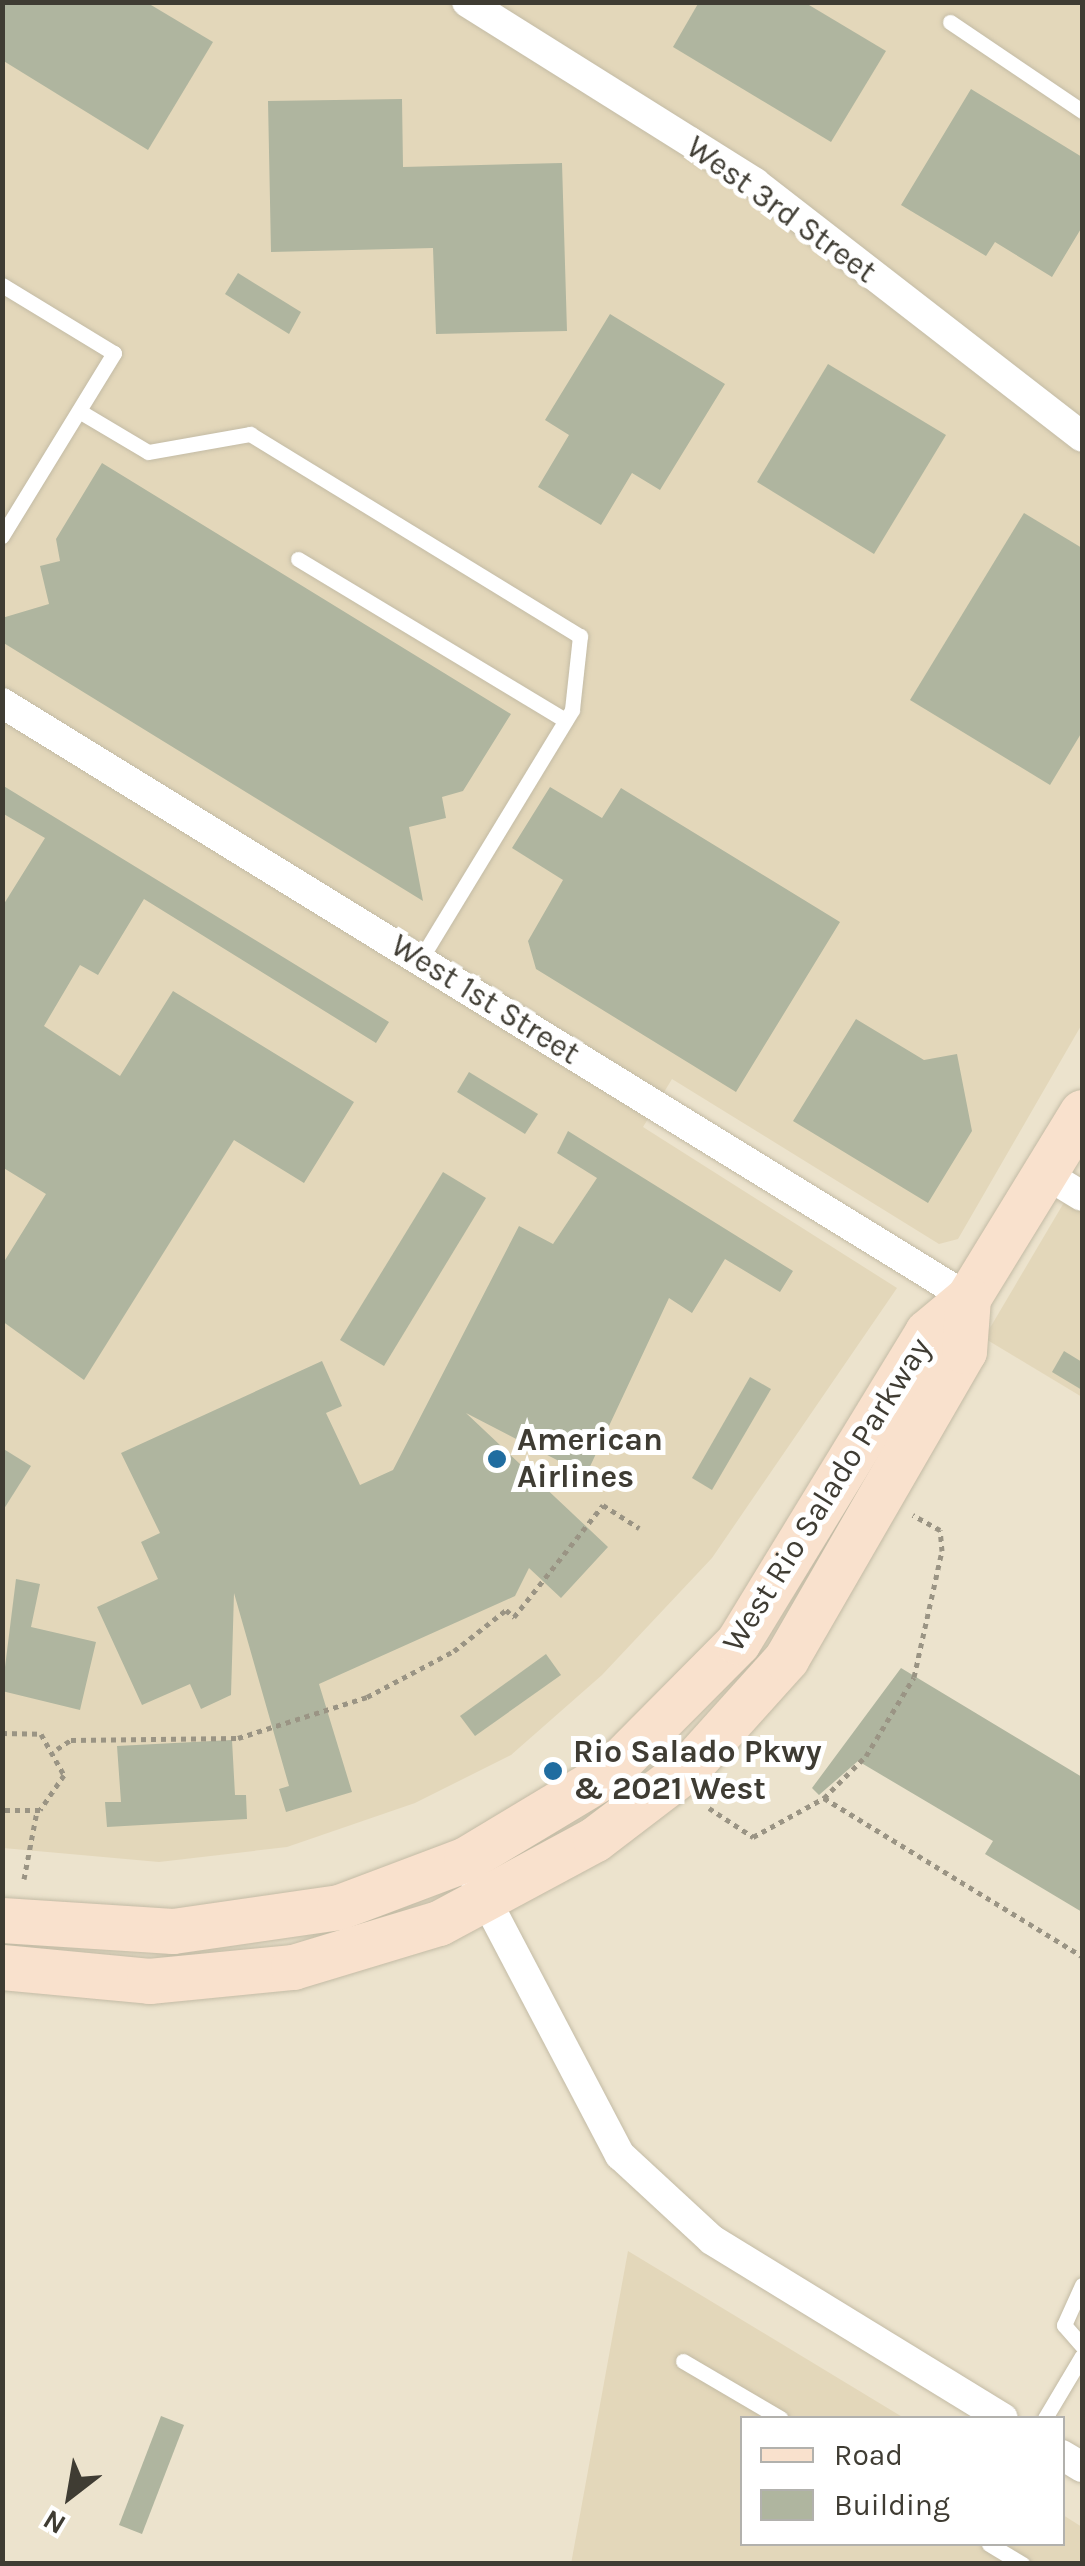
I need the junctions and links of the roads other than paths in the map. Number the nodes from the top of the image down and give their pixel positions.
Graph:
1 (467, 2) edge
2 (950, 22) dead end
3 (1082, 111) edge
4 (2, 285) edge
5 (78, 411) junction
6 (1082, 437) edge
7 (2, 536) edge
8 (298, 560) dead end
9 (2, 703) edge
10 (565, 720) junction
11 (420, 960) junction
12 (1082, 1112) edge
13 (1044, 1173) junction
14 (1082, 1196) edge
15 (968, 1298) junction
16 (466, 1859) junction
17 (487, 1902) junction
18 (2, 1920) edge
19 (2, 1967) edge
20 (1082, 2285) edge
21 (1082, 2346) edge
22 (1082, 2356) edge
23 (684, 2360) dead end
24 (777, 2416) edge
25 (1000, 2416) edge
26 (1046, 2416) edge
27 (992, 2546) edge
28 (1022, 2564) edge

1 - 6 street, West 3rd Street
2 - 3 lane
4 - 5 lane
5 - 7 lane
5 - 10 lane
8 - 10 lane
9 - 11 street, West 1st Street
10 - 11 lane
11 - 15 street, West 1st Street
12 - 13 main road
13 - 14 street
13 - 15 main road
15 - 16 main road, West Rio Salado Parkway
15 - 17 main road, West Rio Salado Parkway
16 - 17 street
16 - 18 main road, West Rio Salado Parkway
17 - 19 main road, West Rio Salado Parkway
17 - 25 street
20 - 21 lane
22 - 26 lane
23 - 24 lane
27 - 28 lane

